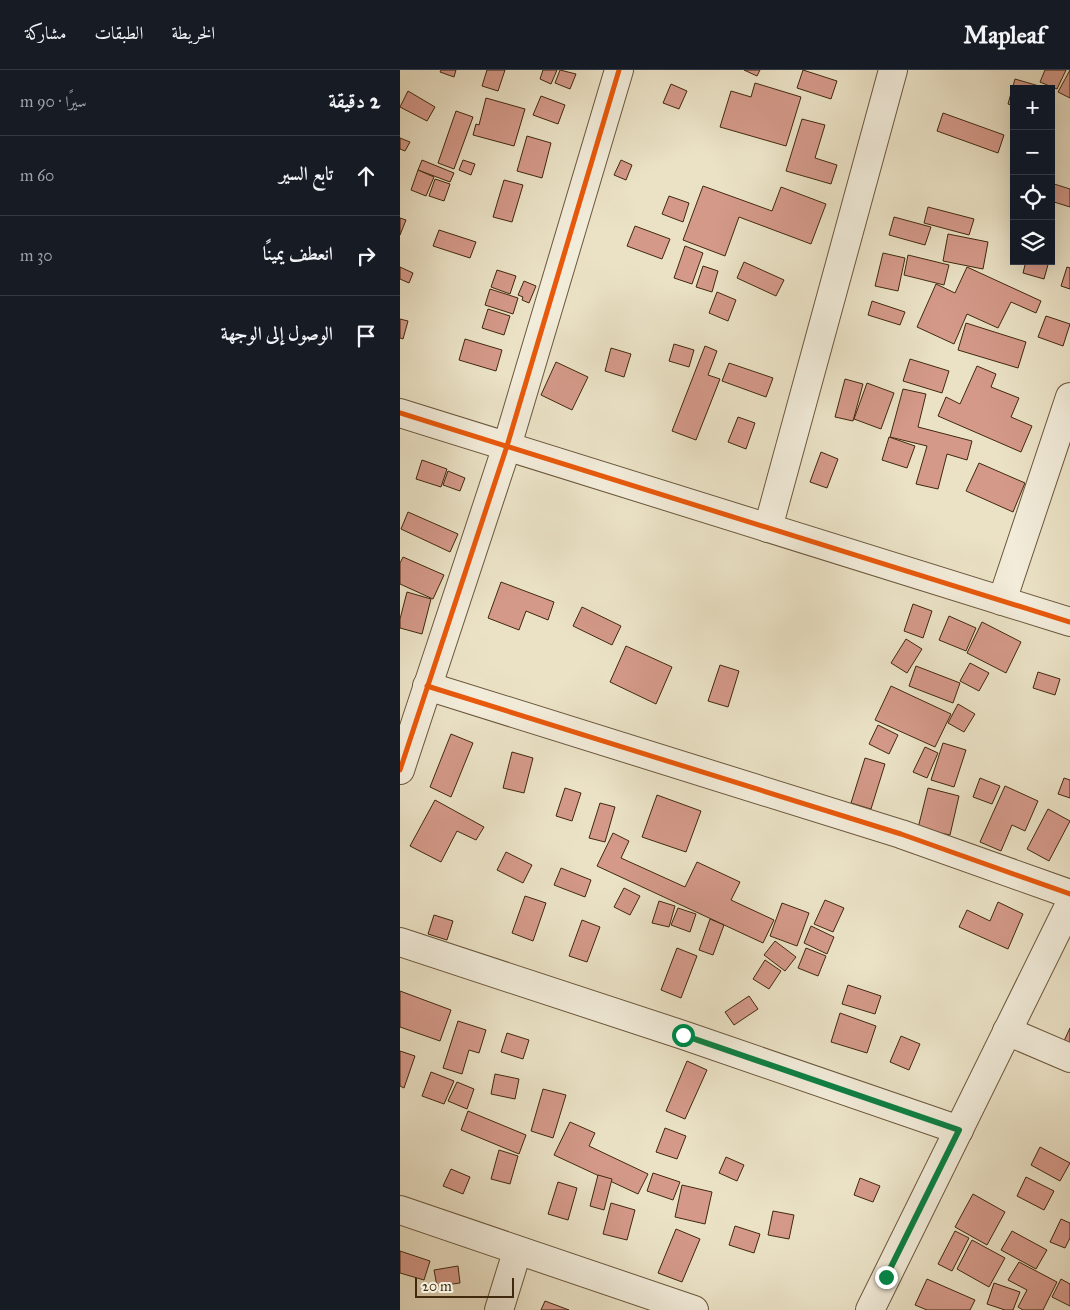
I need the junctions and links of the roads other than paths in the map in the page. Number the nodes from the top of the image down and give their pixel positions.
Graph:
1 (619, 70) edge
2 (893, 70) edge
3 (1070, 397) edge
4 (400, 413) edge
5 (507, 446) junction
6 (768, 528) junction
7 (1002, 601) junction
8 (1070, 622) edge
9 (427, 686) junction
10 (400, 770) edge
11 (1070, 894) edge
12 (1070, 904) edge
13 (400, 942) edge
14 (1007, 1031) junction
15 (1070, 1058) edge
16 (959, 1130) junction
17 (400, 1210) edge
18 (517, 1252) junction
19 (499, 1310) edge
20 (694, 1310) edge
21 (870, 1310) edge

1 - 5 street
2 - 6 street
3 - 7 street
4 - 5 street
5 - 6 street
5 - 9 street
6 - 7 street
7 - 8 street
9 - 10 street
9 - 11 street
12 - 14 street
13 - 16 street
14 - 15 street
14 - 16 street
16 - 21 street
17 - 18 street
18 - 19 street
18 - 20 street

